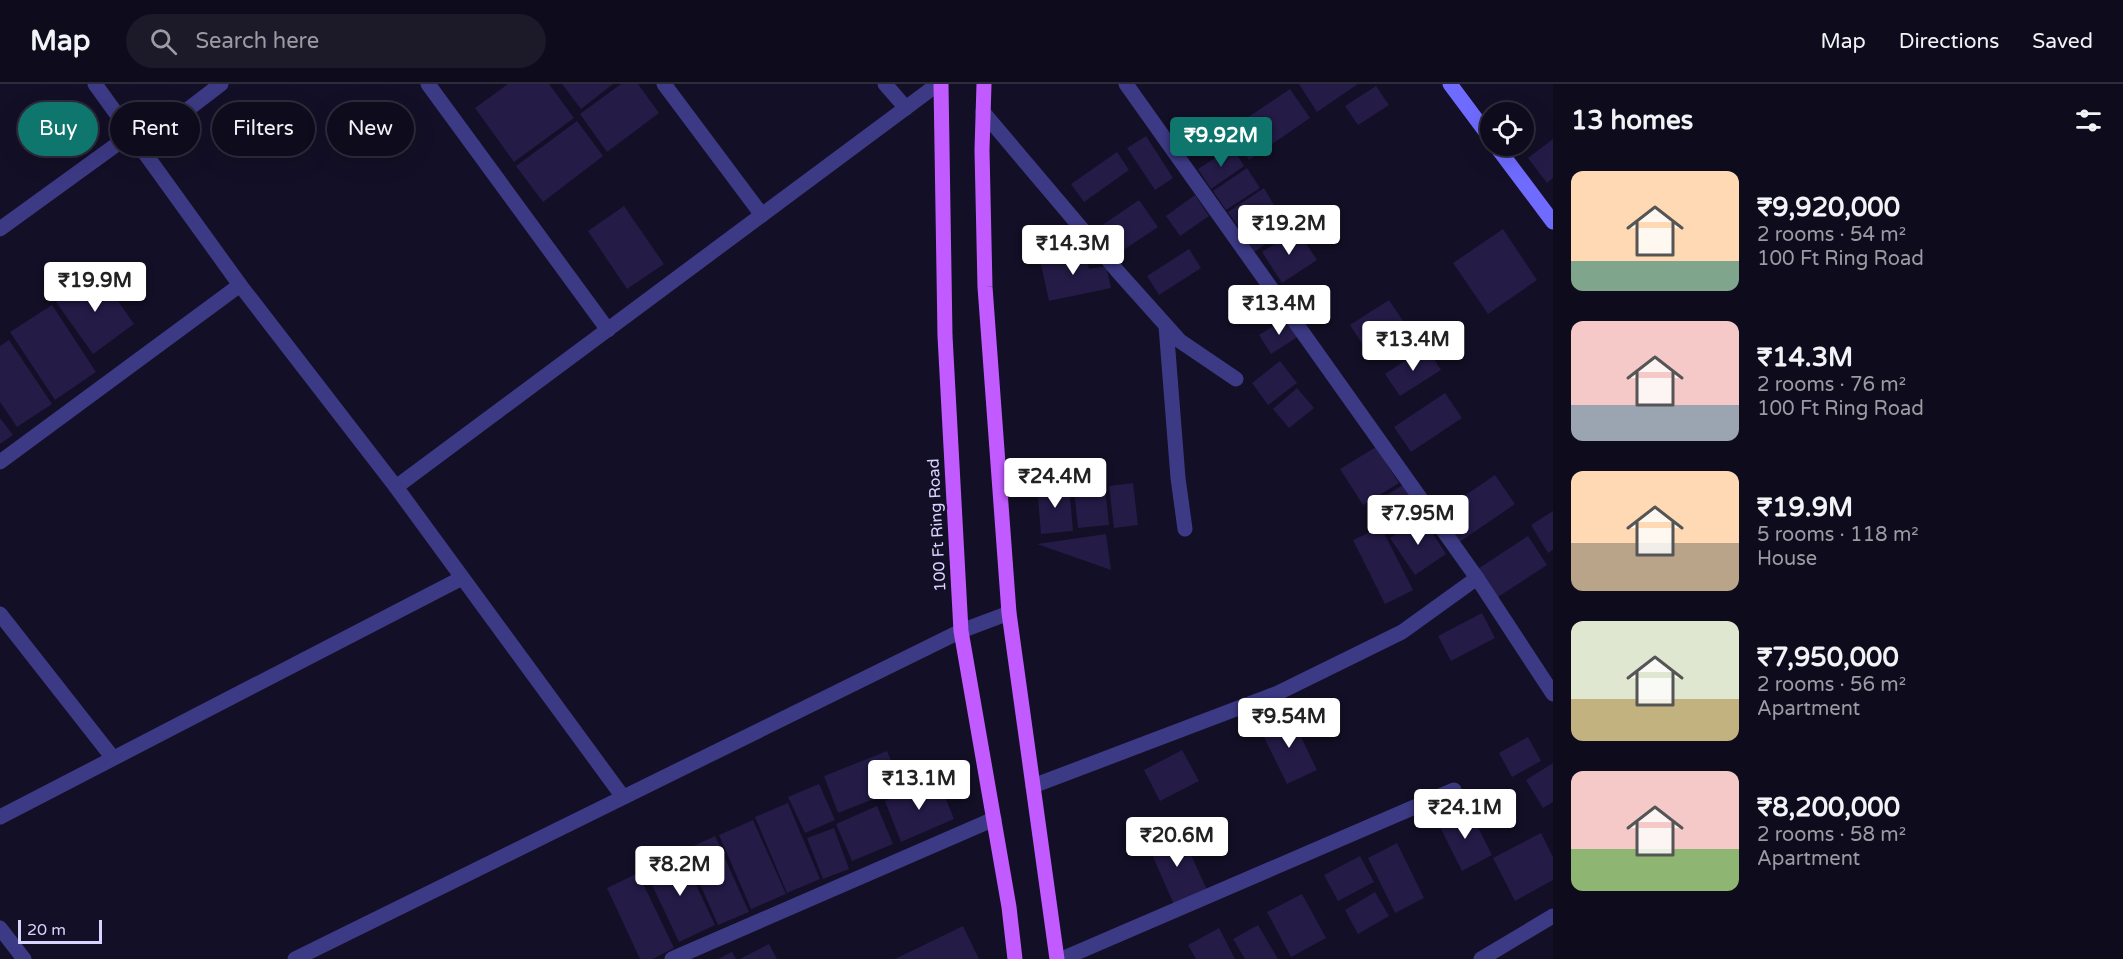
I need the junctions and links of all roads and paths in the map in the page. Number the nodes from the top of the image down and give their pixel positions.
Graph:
1 (95, 84) edge
2 (221, 84) edge
3 (428, 84) edge
4 (664, 84) edge
5 (885, 84) edge
6 (939, 84) edge
7 (984, 84) edge
8 (1126, 84) edge
9 (1450, 84) edge
10 (193, 102) edge
11 (110, 105) edge
12 (906, 108) junction
13 (983, 112) junction
14 (1480, 124) edge
15 (110, 156) edge
16 (147, 156) edge
17 (1504, 156) edge
18 (762, 215) junction
19 (1553, 222) edge
20 (0, 228) edge
21 (240, 285) junction
22 (1166, 326) junction
23 (608, 330) junction
24 (1236, 379) dead end
25 (0, 462) edge
26 (396, 487) junction
27 (1185, 530) dead end
28 (462, 578) junction
29 (1477, 578) junction
30 (1009, 613) junction
31 (0, 614) edge
32 (961, 631) junction
33 (1553, 694) edge
34 (113, 759) junction
35 (1033, 786) junction
36 (1454, 790) dead end
37 (622, 797) junction
38 (0, 817) edge
39 (994, 819) junction
40 (1553, 916) edge
41 (0, 927) edge
42 (24, 959) edge
43 (295, 959) edge
44 (672, 959) edge
45 (1015, 959) edge
46 (1057, 959) edge
47 (1062, 959) edge
48 (1481, 959) edge

1 - 11 street
2 - 10 street
3 - 23 street
4 - 18 street
5 - 12 street
6 - 12 street
6 - 32 main road, 100 Ft Ring Road
7 - 13 main road
8 - 29 street
9 - 14 street
12 - 18 street
13 - 22 street
13 - 30 main road
15 - 20 street
16 - 21 street
17 - 19 street
18 - 23 street
21 - 25 street
21 - 26 street
22 - 24 street
22 - 27 street
23 - 26 street
26 - 28 street
28 - 34 street
28 - 37 street
29 - 33 street
29 - 35 street
30 - 32 street
30 - 35 main road
31 - 34 street
32 - 37 street
32 - 39 main road, 100 Ft Ring Road
34 - 38 street
35 - 46 main road
36 - 47 street
37 - 43 street
39 - 44 street
39 - 45 main road, 100 Ft Ring Road
40 - 48 street
41 - 42 street

